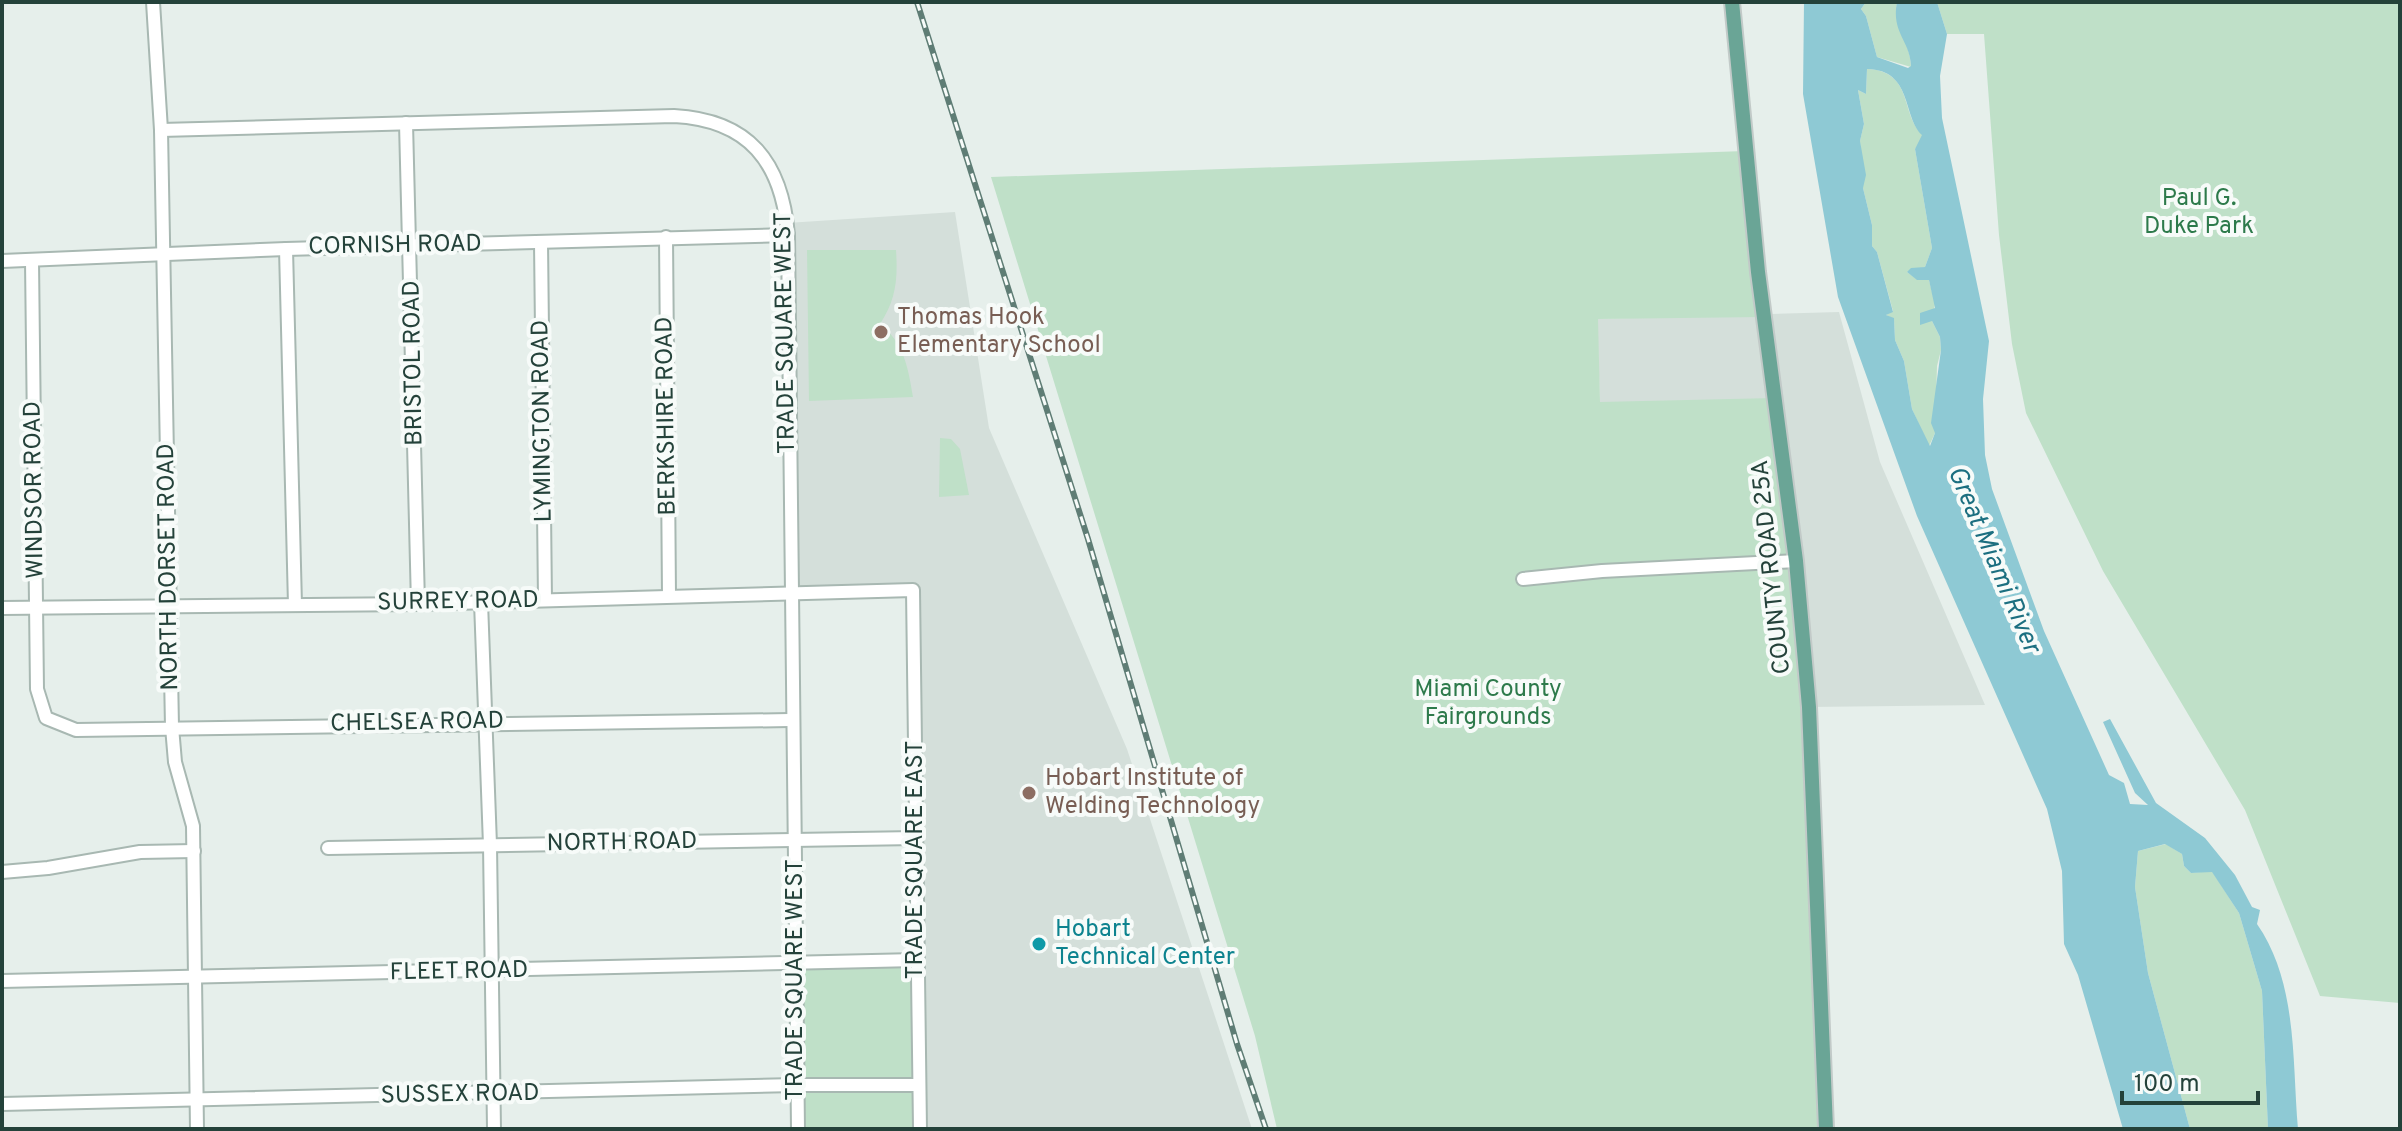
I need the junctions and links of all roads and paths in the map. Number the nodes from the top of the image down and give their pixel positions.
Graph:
1 (153, 2) edge
2 (1732, 2) edge
3 (406, 123) junction
4 (161, 130) junction
5 (788, 235) junction
6 (666, 237) junction
7 (541, 242) junction
8 (412, 247) junction
9 (286, 249) junction
10 (163, 257) junction
11 (2, 261) edge
12 (32, 261) junction
13 (1796, 561) junction
14 (1523, 579) dead end
15 (913, 590) joint
16 (791, 592) junction
17 (669, 595) junction
18 (545, 600) junction
19 (481, 602) junction
20 (168, 603) junction
21 (418, 604) junction
22 (295, 605) junction
23 (2, 608) edge
24 (37, 608) junction
25 (46, 718) joint
26 (790, 720) junction
27 (486, 722) junction
28 (172, 727) junction
29 (916, 838) junction
30 (796, 839) junction
31 (490, 845) junction
32 (328, 848) dead end
33 (194, 851) junction
34 (2, 872) edge
35 (916, 960) junction
36 (795, 961) junction
37 (492, 971) junction
38 (195, 977) junction
39 (2, 981) edge
40 (796, 1085) junction
41 (919, 1085) junction
42 (493, 1095) junction
43 (197, 1099) junction
44 (2, 1104) edge
45 (197, 1129) edge
46 (494, 1129) edge
47 (798, 1129) edge
48 (920, 1129) edge
49 (1826, 1129) edge

1 - 4 street, NORTH DORSET ROAD
2 - 13 main road, COUNTY ROAD 25A
3 - 4 street, TRADE SQUARE WEST
3 - 5 street, TRADE SQUARE WEST
3 - 8 street, BRISTOL ROAD
4 - 10 street, NORTH DORSET ROAD
5 - 6 street, CORNISH ROAD
5 - 16 street, TRADE SQUARE WEST
6 - 7 street, CORNISH ROAD
6 - 17 street, BERKSHIRE ROAD
7 - 8 street, CORNISH ROAD
7 - 18 street, LYMINGTON ROAD
8 - 9 street, CORNISH ROAD
8 - 21 street, BRISTOL ROAD
9 - 10 street, CORNISH ROAD
9 - 22 street
10 - 12 street, CORNISH ROAD
10 - 20 street, NORTH DORSET ROAD
11 - 12 street, CORNISH ROAD
12 - 24 street, WINDSOR ROAD
13 - 14 street
13 - 49 main road, COUNTY ROAD 25A
15 - 16 street, SURREY ROAD
15 - 29 street, TRADE SQUARE EAST
16 - 17 street, SURREY ROAD
16 - 26 street, TRADE SQUARE WEST
17 - 18 street, SURREY ROAD
18 - 19 street, SURREY ROAD
19 - 21 street, SURREY ROAD
19 - 27 street
20 - 22 street, SURREY ROAD
20 - 24 street, SURREY ROAD
20 - 28 street, NORTH DORSET ROAD
21 - 22 street, SURREY ROAD
23 - 24 street, SURREY ROAD
24 - 25 street, WINDSOR ROAD
25 - 28 street, CHELSEA ROAD
26 - 27 street, CHELSEA ROAD
26 - 30 street, TRADE SQUARE WEST
27 - 28 street, CHELSEA ROAD
27 - 31 street
28 - 33 street, NORTH DORSET ROAD
29 - 30 street, NORTH ROAD
29 - 35 street, TRADE SQUARE EAST
30 - 31 street, NORTH ROAD
30 - 36 street, TRADE SQUARE WEST
31 - 32 street, NORTH ROAD
31 - 37 street
33 - 34 street
33 - 38 street, NORTH DORSET ROAD
35 - 36 street, FLEET ROAD
35 - 41 street, TRADE SQUARE EAST
36 - 37 street, FLEET ROAD
36 - 40 street, TRADE SQUARE WEST
37 - 38 street, FLEET ROAD
37 - 42 street
38 - 39 street, FLEET ROAD
38 - 43 street, NORTH DORSET ROAD
40 - 41 street, SUSSEX ROAD
40 - 42 street, SUSSEX ROAD
40 - 47 street, TRADE SQUARE WEST
41 - 48 street, TRADE SQUARE EAST
42 - 43 street, SUSSEX ROAD
42 - 46 street
43 - 44 street, SUSSEX ROAD
43 - 45 street, NORTH DORSET ROAD

